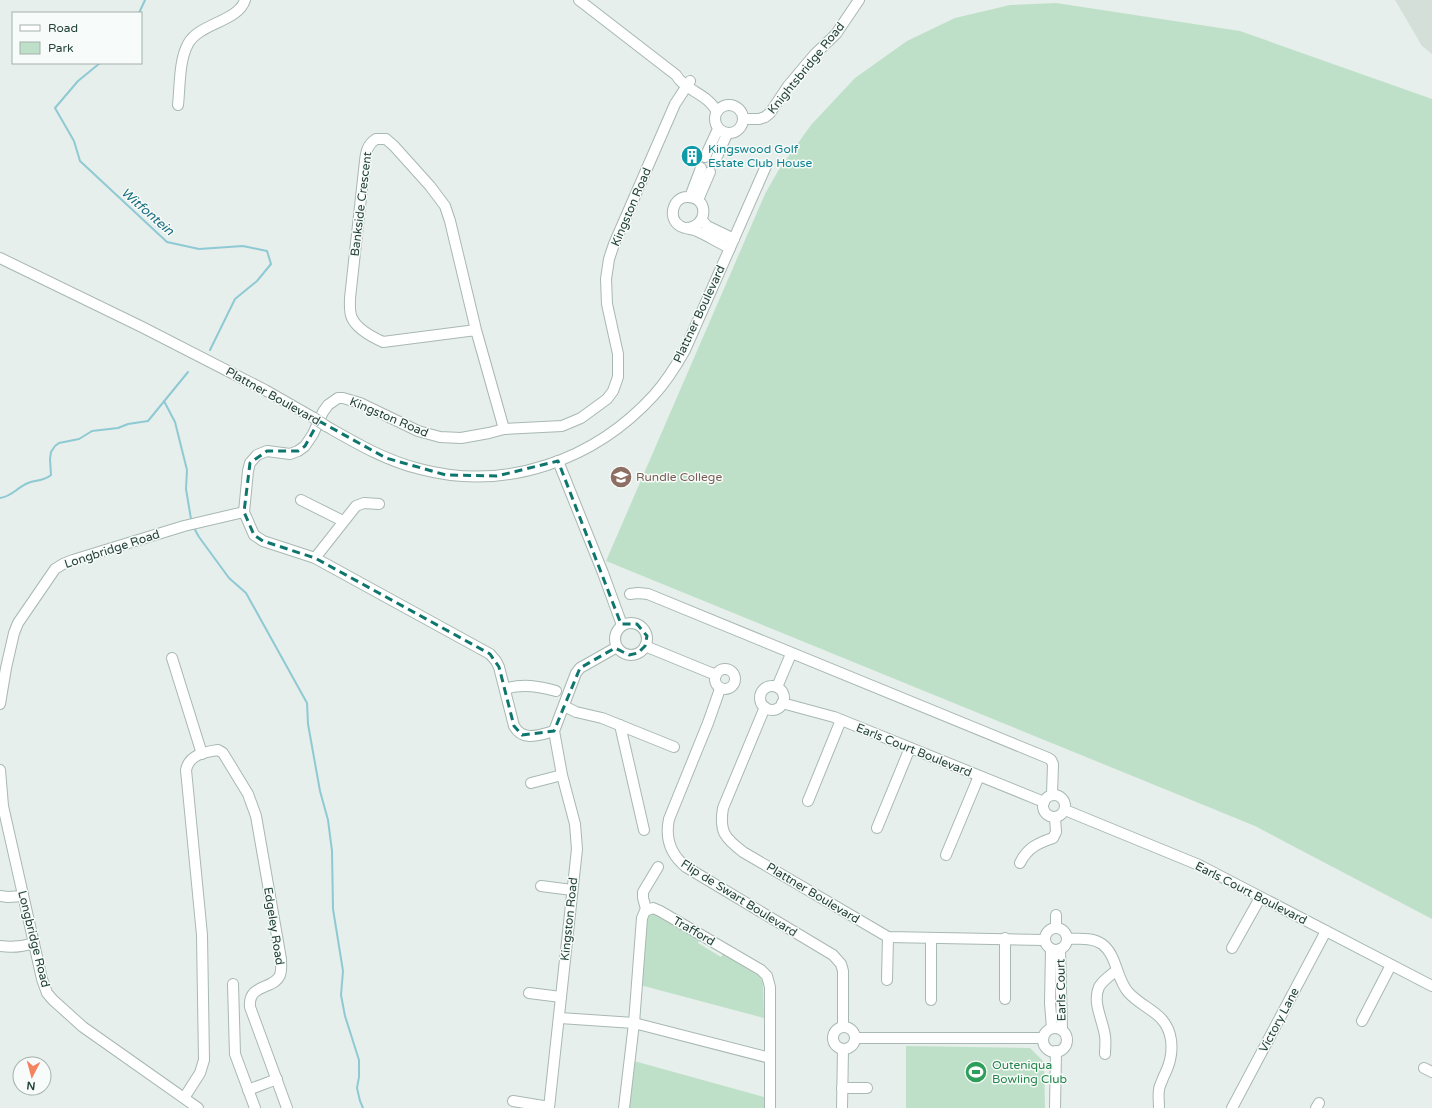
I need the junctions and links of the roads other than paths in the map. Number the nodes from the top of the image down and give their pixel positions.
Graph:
1 (245, 0) edge
2 (579, 0) edge
3 (859, 0) edge
4 (688, 84) junction
5 (178, 105) dead end
6 (731, 105) junction
7 (717, 111) junction
8 (743, 119) junction
9 (723, 132) junction
10 (711, 145) junction
11 (721, 149) junction
12 (706, 157) dead end
13 (715, 161) dead end
14 (766, 166) dead end
15 (706, 170) dead end
16 (694, 198) junction
17 (702, 220) junction
18 (686, 228) junction
19 (734, 239) junction
20 (730, 248) junction
21 (0, 258) edge
22 (476, 330) junction
23 (504, 429) junction
24 (558, 461) junction
25 (301, 500) dead end
26 (380, 504) dead end
27 (244, 512) junction
28 (343, 521) junction
29 (315, 558) junction
30 (630, 594) dead end
31 (622, 625) junction
32 (645, 646) junction
33 (617, 647) junction
34 (791, 654) junction
35 (172, 658) dead end
36 (3, 668) edge
37 (716, 674) junction
38 (777, 687) junction
39 (505, 689) junction
40 (720, 689) junction
41 (556, 691) dead end
42 (782, 703) junction
43 (0, 704) edge
44 (564, 706) junction
45 (765, 707) junction
46 (841, 720) junction
47 (620, 725) junction
48 (554, 731) junction
49 (674, 747) dead end
50 (910, 748) junction
51 (202, 754) junction
52 (0, 770) edge
53 (562, 775) junction
54 (979, 776) junction
55 (531, 783) dead end
56 (1052, 795) junction
57 (808, 801) dead end
58 (1044, 802) junction
59 (1064, 810) junction
60 (1054, 817) junction
61 (877, 828) dead end
62 (644, 830) dead end
63 (946, 855) dead end
64 (1020, 863) dead end
65 (658, 867) dead end
66 (541, 886) dead end
67 (572, 890) junction
68 (0, 896) edge
69 (23, 896) junction
70 (1260, 898) junction
71 (646, 909) junction
72 (1056, 915) dead end
73 (1056, 928) junction
74 (1326, 931) junction
75 (888, 937) junction
76 (931, 938) junction
77 (1005, 938) junction
78 (1067, 939) junction
79 (1044, 940) junction
80 (34, 943) junction
81 (0, 946) edge
82 (1232, 948) dead end
83 (1056, 950) junction
84 (1391, 965) junction
85 (1117, 970) junction
86 (887, 980) dead end
87 (233, 984) dead end
88 (1432, 986) edge
89 (529, 993) dead end
90 (561, 997) junction
91 (1005, 999) dead end
92 (931, 1000) dead end
93 (560, 1018) junction
94 (1362, 1021) dead end
95 (634, 1023) junction
96 (843, 1026) junction
97 (1052, 1028) junction
98 (1062, 1030) junction
99 (856, 1038) junction
100 (1043, 1038) junction
101 (843, 1049) junction
102 (1056, 1051) junction
103 (1105, 1054) dead end
104 (770, 1058) junction
105 (277, 1079) junction
106 (842, 1088) junction
107 (867, 1088) dead end
108 (248, 1090) junction
109 (184, 1098) junction
110 (512, 1101) dead end
111 (549, 1107) edge
112 (198, 1108) edge
113 (255, 1108) edge
114 (287, 1108) edge
115 (624, 1108) edge
116 (770, 1108) edge
117 (842, 1108) edge
118 (1055, 1108) edge
119 (1159, 1108) edge
120 (1232, 1108) edge

1 - 5 street
2 - 4 street
3 - 8 street, Knightsbridge Road
4 - 6 street
4 - 7 street
4 - 23 street, Kingston Road
6 - 7 street
6 - 8 street
7 - 9 street
8 - 9 street
9 - 10 street
9 - 11 street
10 - 11 street
10 - 12 street
11 - 13 street
14 - 19 street, Plattner Boulevard
15 - 16 street
16 - 17 street
16 - 18 street
17 - 18 street
17 - 19 street
18 - 20 street
19 - 20 street, Plattner Boulevard
20 - 24 street, Plattner Boulevard
21 - 24 street, Plattner Boulevard, bridge
22 - 22 street, Bankside Crescent
22 - 23 street, Bankside Crescent
23 - 27 street, Kingston Road
24 - 31 street
25 - 28 street
26 - 28 street
27 - 29 street, Kingston Road
27 - 36 street, Longbridge Road
28 - 29 street
29 - 39 street, Kingston Road
30 - 34 street
31 - 32 street
31 - 33 street
32 - 33 street
32 - 37 street
33 - 44 street
34 - 38 street
34 - 56 street
35 - 51 street
36 - 43 street, Longbridge Road
37 - 40 street
37 - 40 street
38 - 42 street
38 - 45 street
39 - 41 street
39 - 48 street, Kingston Road
40 - 96 street, Flip de Swart Boulevard
42 - 45 street
42 - 46 street, Earls Court Boulevard
44 - 47 street
44 - 48 street
45 - 75 street, Plattner Boulevard
46 - 50 street, Earls Court Boulevard
46 - 57 street
47 - 49 street
47 - 62 street
48 - 53 street, Kingston Road
50 - 54 street, Earls Court Boulevard
50 - 61 street
51 - 105 street, Edgeley Road
51 - 109 street
52 - 69 street, Longbridge Road
53 - 55 street
53 - 67 street, Kingston Road
54 - 58 street, Earls Court Boulevard
54 - 63 street
56 - 58 street
56 - 59 street
58 - 60 street
59 - 60 street
59 - 70 street, Earls Court Boulevard
60 - 64 street
65 - 71 street
66 - 67 street
67 - 90 street, Kingston Road
68 - 69 street
69 - 80 street, Longbridge Road
70 - 74 street, Earls Court Boulevard
70 - 82 street
71 - 95 street
71 - 104 street, Trafford
72 - 73 street
73 - 78 street
73 - 79 street
74 - 84 street, Earls Court Boulevard
74 - 120 street, Victory Lane
75 - 76 street, Plattner Boulevard
75 - 86 street
76 - 77 street, Plattner Boulevard
76 - 92 street
77 - 79 street, Plattner Boulevard
77 - 91 street
78 - 83 street
78 - 85 street
79 - 83 street
80 - 81 street
80 - 109 street, Longbridge Road
83 - 97 street, Earls Court
83 - 98 street, Earls Court
84 - 88 street, Earls Court Boulevard
84 - 94 street
85 - 103 street
85 - 119 street
87 - 108 street
89 - 90 street
90 - 93 street, Kingston Road
93 - 95 street
93 - 111 street, Kingston Road
95 - 104 street
95 - 115 street
96 - 99 street
96 - 101 street
97 - 98 street
97 - 100 street
98 - 102 street
99 - 100 street
99 - 101 street
100 - 102 street
101 - 106 street
102 - 118 street
104 - 116 street, Trafford
105 - 108 street
105 - 114 street, Edgeley Road
106 - 107 street
106 - 117 street
108 - 113 street
109 - 112 street, Longbridge Road
110 - 111 street

